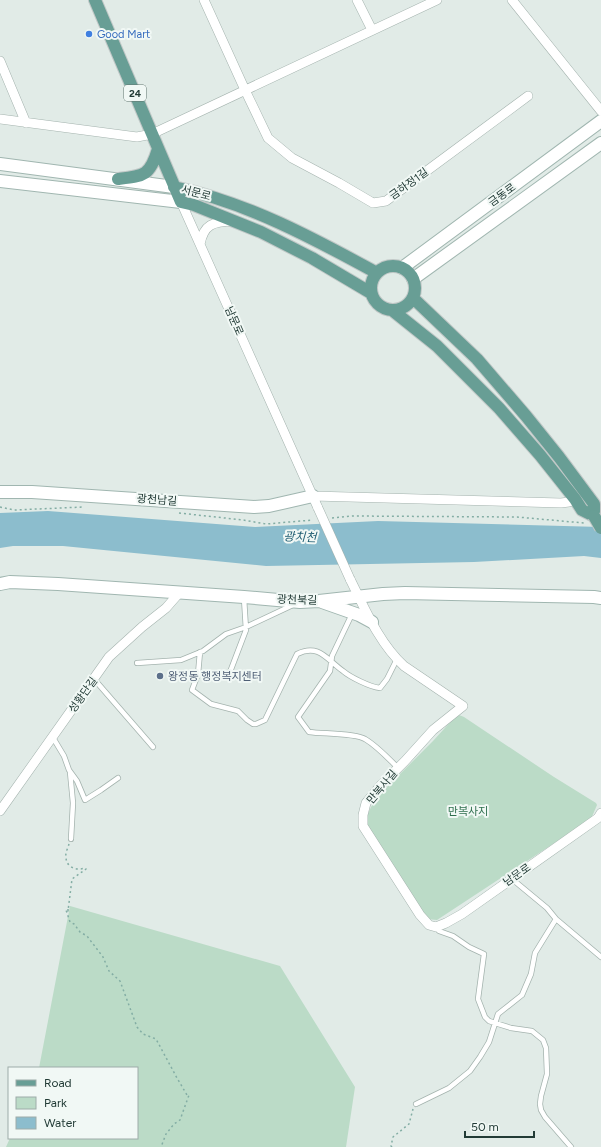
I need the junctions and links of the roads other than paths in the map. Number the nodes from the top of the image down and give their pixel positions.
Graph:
1 (95, 0) edge
2 (204, 0) edge
3 (358, 0) edge
4 (437, 0) edge
5 (512, 0) edge
6 (372, 30) junction
7 (0, 61) edge
8 (245, 90) junction
9 (528, 96) dead end
10 (601, 111) edge
11 (0, 119) edge
12 (601, 121) edge
13 (26, 123) junction
14 (152, 134) junction
15 (601, 143) edge
16 (158, 149) junction
17 (0, 164) edge
18 (118, 179) junction
19 (0, 181) edge
20 (174, 187) junction
21 (181, 202) junction
22 (233, 221) junction
23 (200, 244) junction
24 (402, 268) junction
25 (377, 273) junction
26 (413, 279) junction
27 (371, 293) junction
28 (413, 298) junction
29 (392, 310) junction
30 (510, 397) junction
31 (499, 408) junction
32 (0, 492) edge
33 (313, 496) junction
34 (575, 499) junction
35 (594, 512) edge
36 (601, 528) edge
37 (0, 584) edge
38 (180, 592) junction
39 (599, 596) edge
40 (244, 597) junction
41 (359, 597) junction
42 (319, 601) junction
43 (300, 602) junction
44 (353, 613) junction
45 (372, 622) junction
46 (246, 627) junction
47 (200, 652) junction
48 (397, 659) junction
49 (332, 662) junction
50 (137, 663) dead end
51 (230, 672) dead end
52 (94, 679) junction
53 (52, 736) junction
54 (153, 747) dead end
55 (398, 768) junction
56 (69, 770) junction
57 (118, 778) dead end
58 (0, 811) edge
59 (601, 813) edge
60 (71, 839) road end
61 (512, 878) junction
62 (556, 920) junction
63 (432, 926) junction
64 (601, 957) edge
65 (495, 1023) junction
66 (416, 1104) road end
67 (571, 1147) edge

1 - 14 main road, 남문로 / 24
2 - 8 street, 금하정1길
3 - 6 street
4 - 6 street
5 - 10 street
6 - 8 street
7 - 13 street
8 - 9 street, 금하정1길
8 - 14 street
11 - 13 street
12 - 24 street, 금동로
13 - 14 street
14 - 16 main road, 남문로 / 24
15 - 26 street, 금동로
16 - 18 main road
16 - 20 main road, 남문로 / 24
17 - 18 street, 서문로
18 - 20 street, 서문로
19 - 21 street, 서문로
20 - 21 main road, 남문로 / 24
20 - 25 main road, 서문로
21 - 22 main road, 서문로
21 - 23 street, 남문로
22 - 23 street
22 - 27 main road, 서문로
23 - 33 street, 남문로
24 - 25 main road
24 - 26 main road
25 - 27 main road
26 - 28 main road
27 - 29 main road
28 - 29 main road
28 - 30 main road
29 - 31 main road
30 - 31 main road
30 - 35 main road
31 - 34 main road
32 - 33 street, 광천남길
33 - 34 street
33 - 41 street, 남문로, bridge
34 - 35 main road
35 - 36 main road, bridge
37 - 38 street, 광천북길
38 - 40 street, 광천북길
38 - 52 street, 성황단길
39 - 41 street, 광천북길
40 - 43 street, 광천북길
40 - 46 lane
41 - 42 street, 광천북길
41 - 45 street
42 - 43 street, 광천북길
42 - 44 street
43 - 46 lane
44 - 45 street
44 - 49 lane
45 - 48 street
46 - 47 lane
46 - 51 lane
47 - 49 lane
47 - 50 lane
48 - 49 lane
48 - 55 street, 만복사길
49 - 55 lane
52 - 53 street, 성황단길
52 - 54 lane
53 - 56 lane
53 - 58 street, 성황단길
55 - 63 street, 만복사길
56 - 57 lane
56 - 60 lane
59 - 61 street, 남문로
61 - 62 lane
61 - 63 street, 남문로
62 - 64 lane
62 - 65 lane
63 - 65 lane
65 - 66 lane
65 - 67 lane

